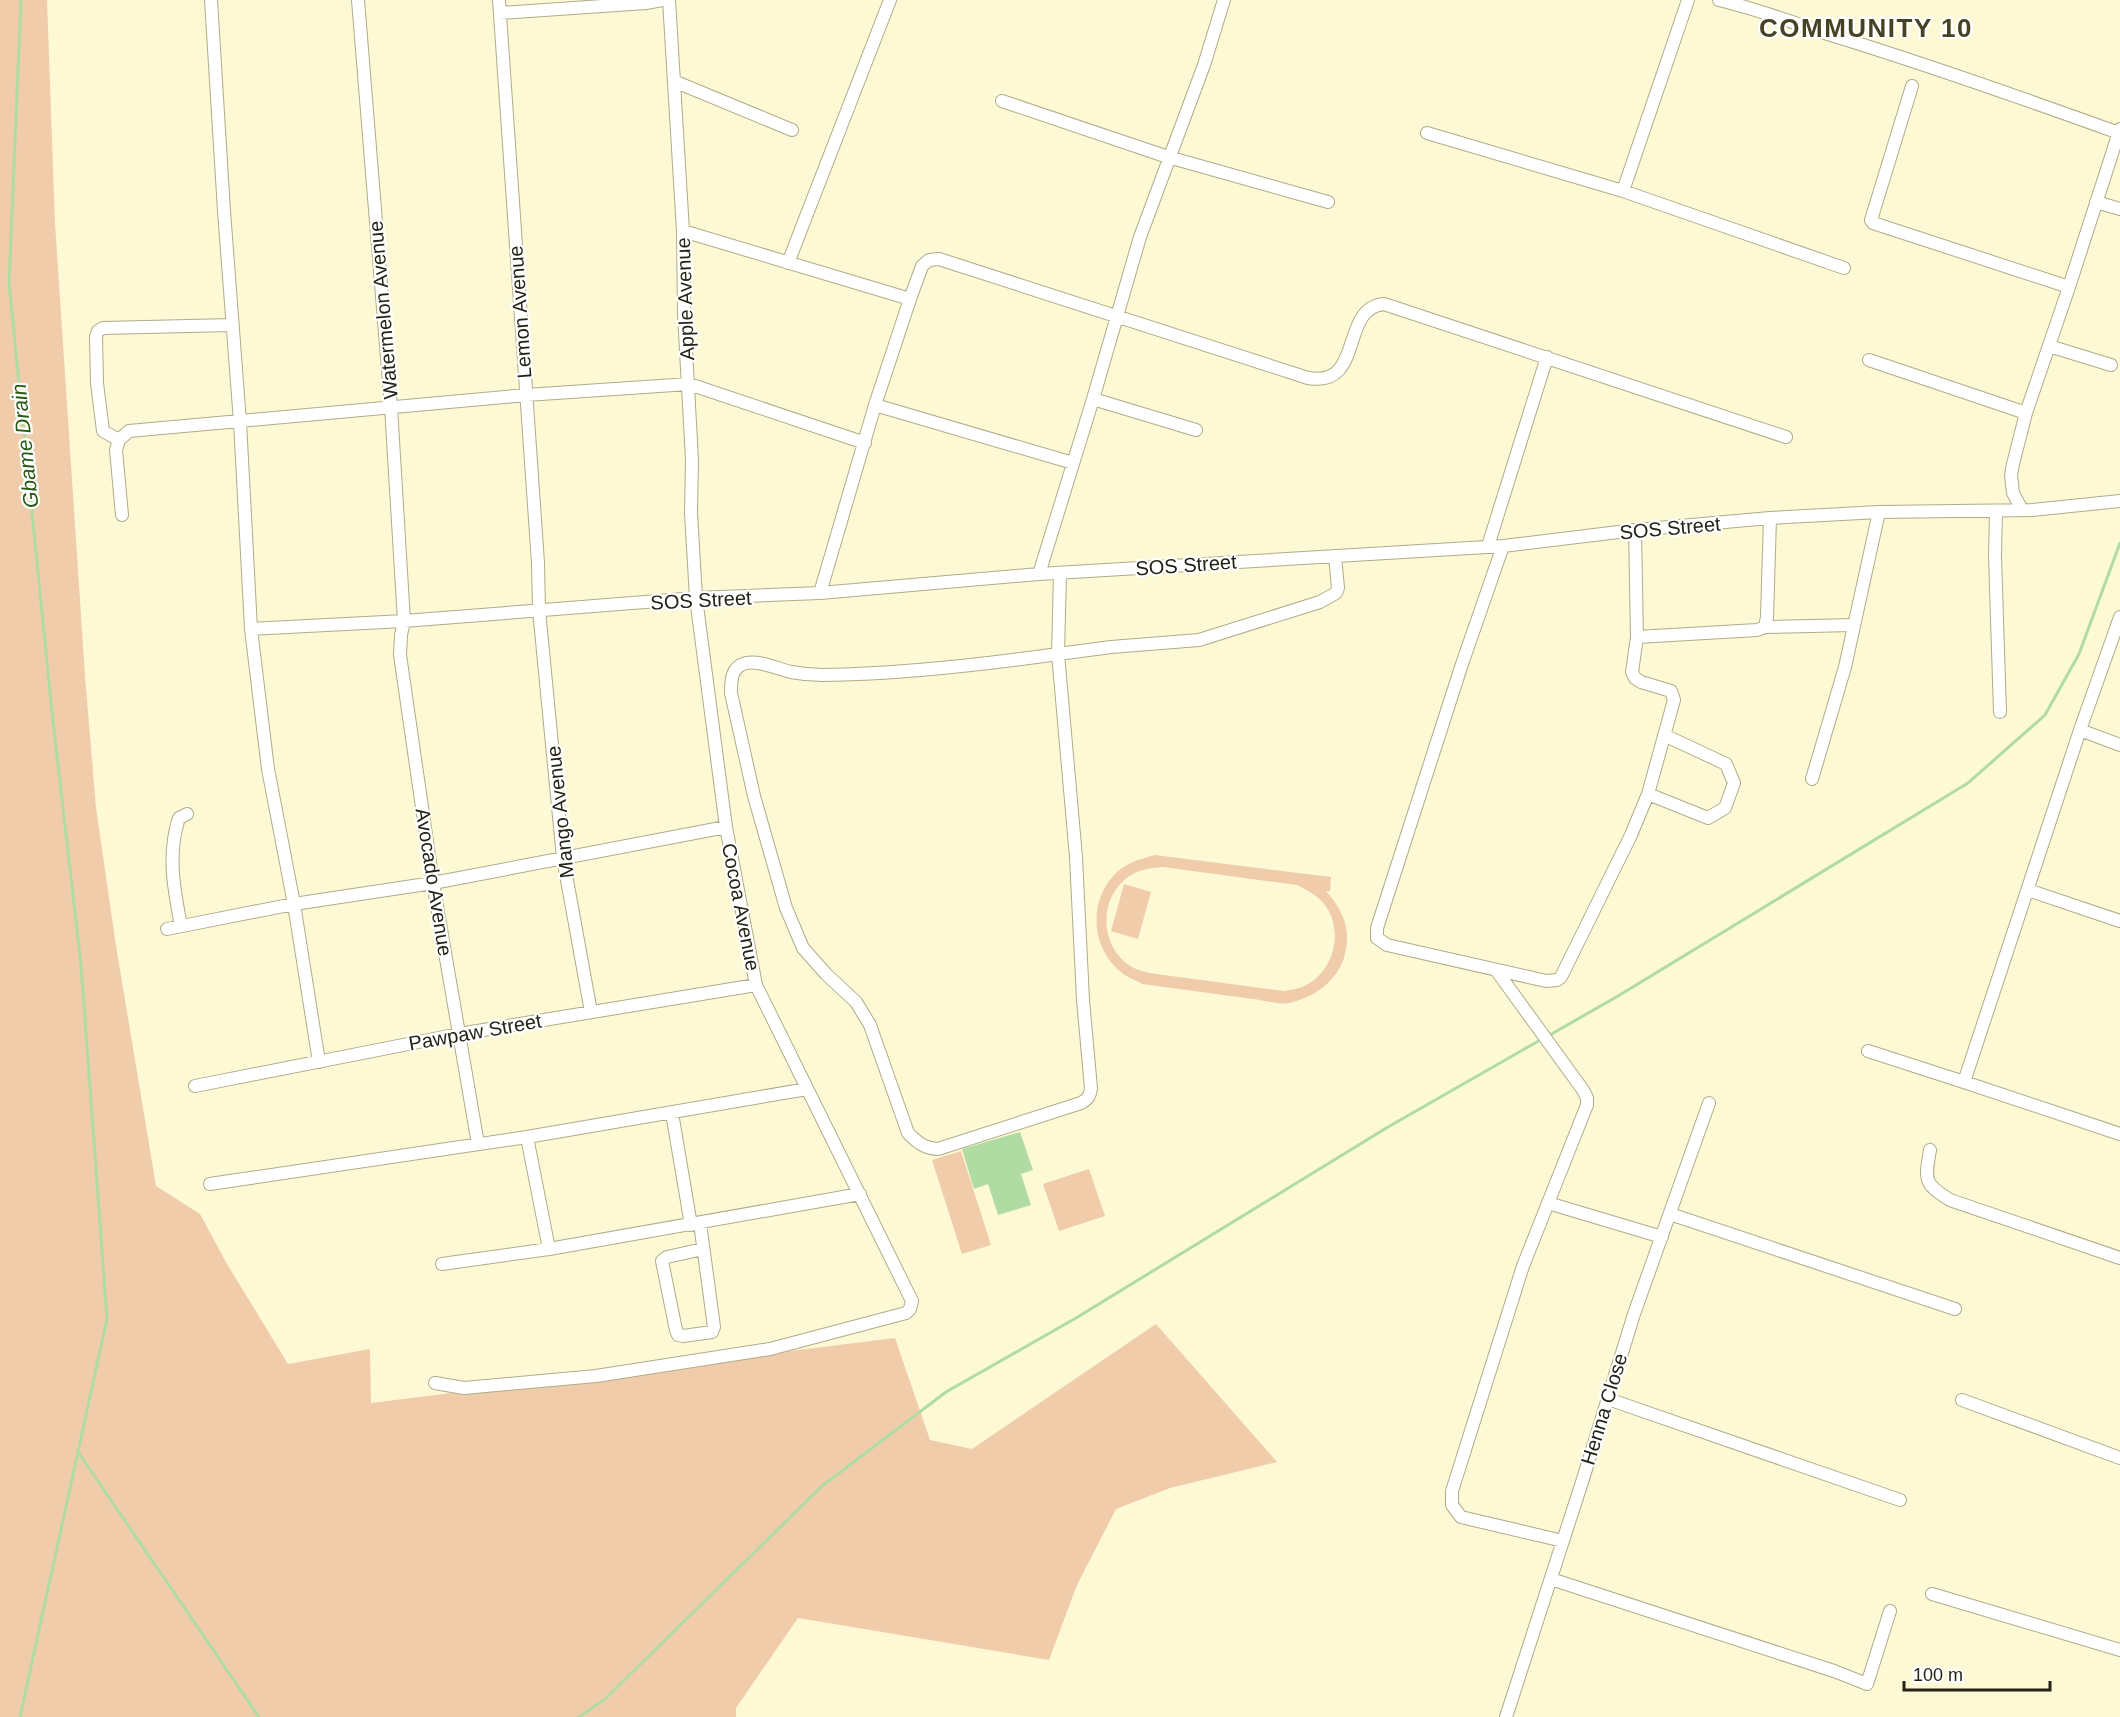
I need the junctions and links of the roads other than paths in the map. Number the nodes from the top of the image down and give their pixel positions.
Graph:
1 (211, 0) edge
2 (358, 0) edge
3 (499, 0) edge
4 (662, 0) edge
5 (669, 0) edge
6 (890, 0) edge
7 (1224, 0) edge
8 (1688, 0) edge
9 (1719, 0) edge
10 (1767, 6) edge
11 (500, 13) junction
12 (676, 82) junction
13 (1912, 86) dead end
14 (1002, 101) dead end
15 (792, 130) dead end
16 (2119, 131) edge
17 (1427, 133) dead end
18 (1168, 157) junction
19 (1623, 190) junction
20 (1328, 202) dead end
21 (2096, 202) junction
22 (2120, 210) edge
23 (683, 231) junction
24 (788, 263) junction
25 (1844, 268) dead end
26 (2069, 287) junction
27 (909, 299) junction
28 (1117, 317) junction
29 (232, 325) junction
30 (2049, 346) junction
31 (1547, 357) junction
32 (1869, 360) dead end
33 (2111, 365) dead end
34 (689, 384) junction
35 (526, 395) junction
36 (1093, 399) junction
37 (875, 405) junction
38 (391, 407) junction
39 (2026, 413) junction
40 (240, 422) junction
41 (1196, 430) dead end
42 (1786, 437) dead end
43 (119, 440) junction
44 (865, 442) junction
45 (1073, 464) junction
46 (2120, 501) edge
47 (2022, 510) junction
48 (1996, 511) junction
49 (1879, 512) junction
50 (122, 515) dead end
51 (1770, 518) junction
52 (1635, 530) junction
53 (1488, 546) junction
54 (1503, 546) junction
55 (1335, 556) junction
56 (1060, 573) junction
57 (1039, 574) junction
58 (820, 593) junction
59 (696, 598) junction
60 (539, 610) junction
61 (2120, 617) edge
62 (404, 621) junction
63 (1854, 625) junction
64 (1765, 627) junction
65 (251, 629) junction
66 (1637, 637) junction
67 (1058, 654) junction
68 (2000, 711) dead end
69 (2080, 730) junction
70 (1664, 735) junction
71 (2120, 745) edge
72 (1812, 779) dead end
73 (1648, 794) junction
74 (187, 814) dead end
75 (726, 827) junction
76 (563, 858) junction
77 (433, 883) junction
78 (2028, 890) junction
79 (294, 904) junction
80 (2120, 921) edge
81 (181, 926) junction
82 (167, 929) dead end
83 (1496, 970) junction
84 (756, 985) junction
85 (591, 1012) junction
86 (459, 1034) junction
87 (1868, 1051) dead end
88 (319, 1062) junction
89 (1964, 1082) junction
90 (195, 1086) dead end
91 (807, 1089) junction
92 (1709, 1104) dead end
93 (672, 1113) junction
94 (2120, 1134) edge
95 (527, 1137) junction
96 (478, 1144) junction
97 (1930, 1150) dead end
98 (210, 1184) dead end
99 (860, 1194) junction
100 (1548, 1203) junction
101 (1670, 1214) junction
102 (695, 1224) junction
103 (1662, 1237) junction
104 (549, 1249) junction
105 (703, 1249) junction
106 (2120, 1258) edge
107 (442, 1264) dead end
108 (1955, 1309) dead end
109 (435, 1383) dead end
110 (1608, 1399) junction
111 (1962, 1400) dead end
112 (2120, 1458) edge
113 (1900, 1500) dead end
114 (1563, 1541) junction
115 (1551, 1579) junction
116 (1932, 1594) dead end
117 (1890, 1611) dead end
118 (2120, 1650) edge
119 (1506, 1717) edge

1 - 29 street
2 - 38 street, Watermelon Avenue
3 - 11 street, Lemon Avenue
4 - 11 street
5 - 12 street, Apple Avenue
6 - 24 street
7 - 18 street
8 - 19 street
9 - 10 street
10 - 16 street
11 - 35 street, Lemon Avenue
12 - 15 street
12 - 23 street, Apple Avenue
13 - 26 street
14 - 18 street
16 - 21 street
17 - 19 street
18 - 20 street
18 - 28 street
19 - 25 street
21 - 22 street
21 - 26 street
23 - 24 street
23 - 34 street, Apple Avenue
24 - 27 street
26 - 30 street
27 - 28 street
27 - 37 street
28 - 31 street
28 - 36 street
29 - 40 street
29 - 43 street
30 - 33 street
30 - 39 street
31 - 42 street
31 - 53 street
32 - 39 street
34 - 35 street
34 - 44 street
34 - 59 street, Apple Avenue
35 - 38 street
35 - 60 street, Lemon Avenue
36 - 41 street
36 - 45 street
37 - 44 street
37 - 45 street
38 - 40 street
38 - 62 street, Watermelon Avenue
39 - 47 street
40 - 43 street
40 - 65 street
43 - 50 street
44 - 58 street
45 - 57 street
46 - 47 street, SOS Street
47 - 48 street, SOS Street
48 - 49 street, SOS Street
48 - 68 street
49 - 51 street, SOS Street
49 - 63 street
51 - 52 street, SOS Street
51 - 64 street
52 - 54 street, SOS Street
52 - 66 street
53 - 54 street, SOS Street
53 - 55 street, SOS Street
54 - 83 street
55 - 56 street, SOS Street
55 - 67 street
56 - 57 street, SOS Street
56 - 67 street
57 - 58 street, SOS Street
58 - 59 street, SOS Street
59 - 60 street, SOS Street
59 - 75 street, Cocoa Avenue
60 - 62 street, SOS Street
60 - 76 street, Mango Avenue
61 - 69 street
62 - 65 street, SOS Street
62 - 77 street, Avocado Avenue
63 - 64 street
63 - 72 street
64 - 66 street
65 - 79 street
66 - 70 street
67 - 67 street
69 - 71 street
69 - 78 street
70 - 73 street
70 - 73 street
73 - 83 street
74 - 81 street
75 - 76 street
75 - 84 street, Cocoa Avenue
76 - 77 street
76 - 85 street, Mango Avenue
77 - 79 street
77 - 86 street, Avocado Avenue
78 - 80 street
78 - 89 street
79 - 81 street
79 - 88 street
81 - 82 street
83 - 100 street
84 - 85 street, Pawpaw Street
84 - 91 street, Cocoa Avenue
85 - 86 street, Pawpaw Street
86 - 88 street, Pawpaw Street
86 - 96 street, Avocado Avenue
87 - 89 street
88 - 90 street, Pawpaw Street
89 - 94 street
91 - 93 street
91 - 99 street, Cocoa Avenue
92 - 101 street, Henna Close
93 - 95 street
93 - 102 street
95 - 96 street
95 - 104 street
96 - 98 street
97 - 106 street
99 - 102 street
99 - 109 street, Cocoa Avenue
100 - 103 street
100 - 114 street
101 - 103 street, Henna Close
101 - 108 street
102 - 104 street
102 - 105 street
103 - 110 street, Henna Close
104 - 107 street
105 - 105 street
110 - 113 street
110 - 114 street, Henna Close
111 - 112 street
114 - 115 street, Henna Close
115 - 117 street
115 - 119 street, Henna Close
116 - 118 street

